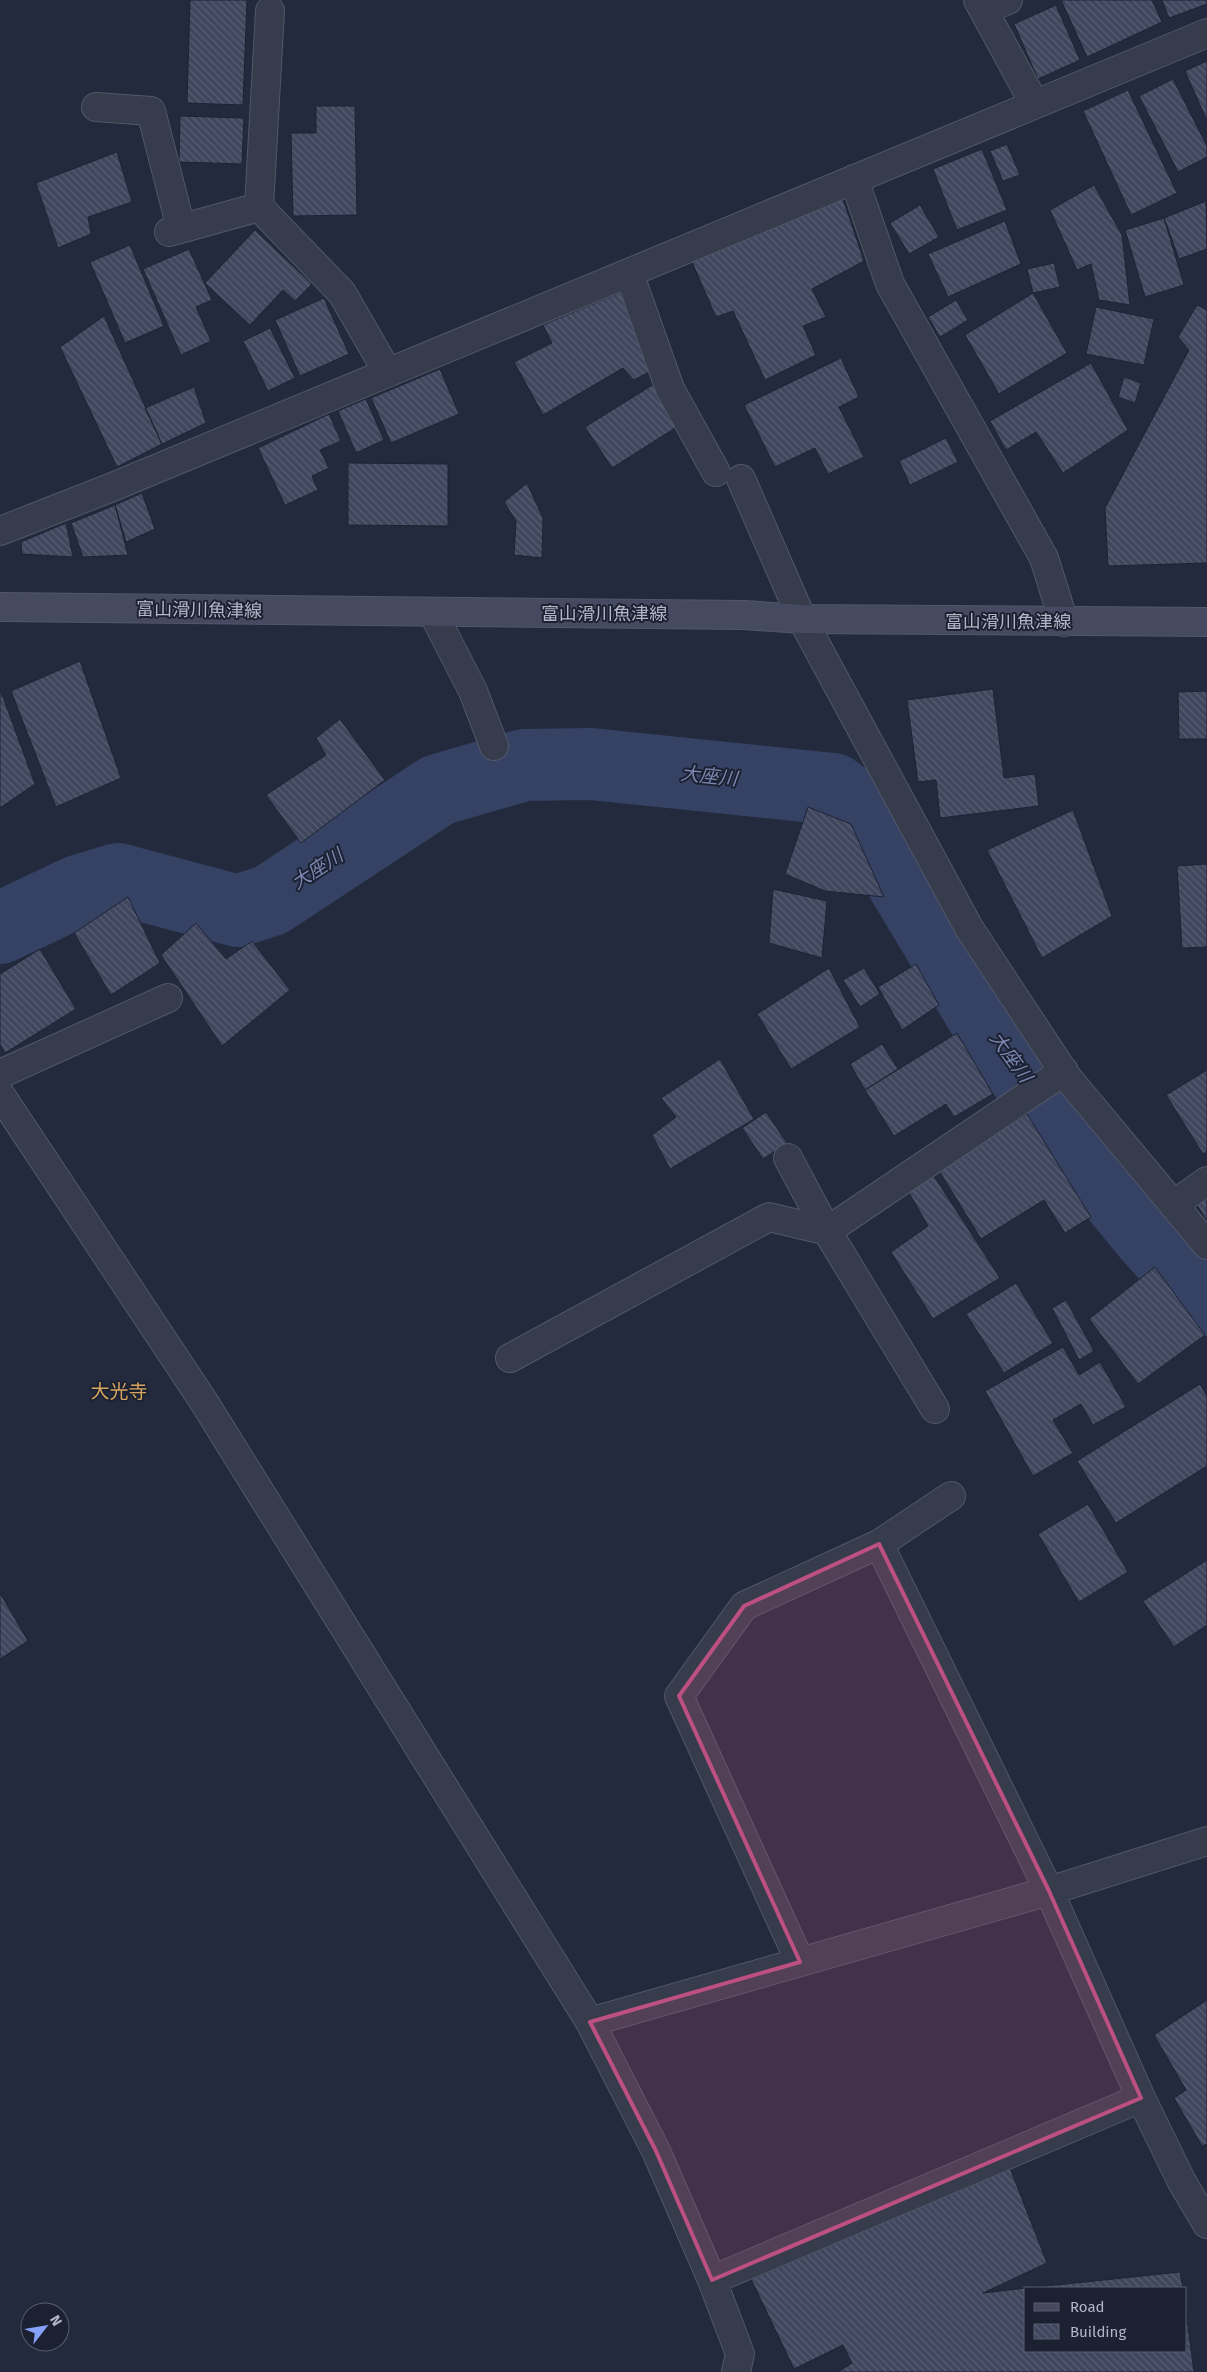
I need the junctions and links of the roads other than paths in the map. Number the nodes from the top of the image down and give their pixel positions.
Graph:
1 (1008, 0) edge
2 (981, 5) edge
3 (270, 11) dead end
4 (1207, 33) edge
5 (1034, 103) junction
6 (96, 107) dead end
7 (854, 179) junction
8 (260, 207) junction
9 (629, 273) junction
10 (388, 373) junction
11 (0, 531) edge
12 (0, 607) edge
13 (433, 613) junction
14 (802, 620) junction
15 (1064, 622) junction
16 (1207, 622) edge
17 (494, 746) dead end
18 (168, 998) dead end
19 (1064, 1071) junction
20 (0, 1074) edge
21 (0, 1094) edge
22 (788, 1158) dead end
23 (1207, 1181) edge
24 (1173, 1205) junction
25 (827, 1231) junction
26 (1207, 1244) edge
27 (510, 1358) dead end
28 (935, 1409) dead end
29 (951, 1496) dead end
30 (879, 1544) junction
31 (1207, 1841) edge
32 (1049, 1891) junction
33 (800, 1962) junction
34 (590, 2022) junction
35 (1141, 2098) junction
36 (1207, 2224) edge
37 (712, 2280) junction
38 (743, 2366) edge

1 - 2 street
2 - 5 street
3 - 8 street
4 - 5 street
5 - 7 street
6 - 8 street
7 - 9 street
7 - 15 street
8 - 10 street
9 - 10 street
9 - 14 street
10 - 11 street
12 - 13 main road, 富山滑川魚津線
13 - 14 main road, 富山滑川魚津線
13 - 17 street
14 - 15 main road, 富山滑川魚津線
14 - 19 street
15 - 16 main road, 富山滑川魚津線
18 - 20 street
19 - 24 street
19 - 25 street
21 - 34 street
22 - 25 street
23 - 24 street
24 - 26 street
25 - 27 street
25 - 28 street
29 - 30 street
30 - 32 street
30 - 33 street
31 - 32 street
32 - 33 street
32 - 35 street
33 - 34 street
34 - 37 street
35 - 36 street
35 - 37 street
37 - 38 street

